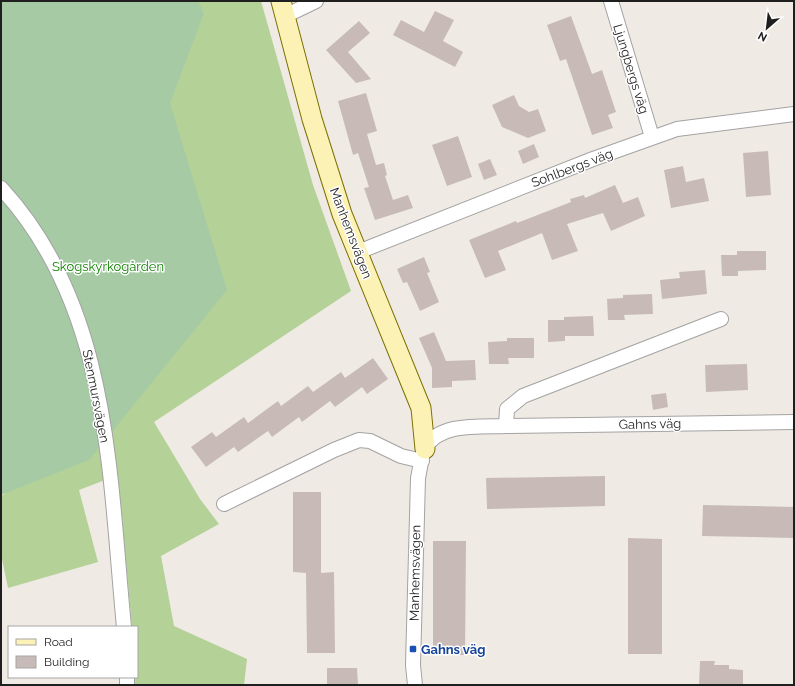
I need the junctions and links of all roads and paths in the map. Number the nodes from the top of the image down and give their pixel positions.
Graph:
1 (316, 1) edge
2 (611, 1) edge
3 (283, 8) edge
4 (794, 114) edge
5 (652, 137) junction
6 (1, 188) edge
7 (358, 252) junction
8 (721, 319) dead end
9 (794, 422) edge
10 (506, 426) junction
11 (423, 455) junction
12 (224, 504) dead end
13 (124, 626) edge
14 (415, 685) edge

1 - 3 street
2 - 5 street, Ljungbergs väg
3 - 7 street, Manhemsvägen
4 - 5 street, Sohlbergs väg
5 - 7 street, Sohlbergs väg
6 - 13 street, Stenmursvägen
7 - 11 street, Manhemsvägen
8 - 10 street
9 - 10 street, Gahns väg
10 - 11 street, Gahns väg
11 - 12 street
11 - 14 street, Manhemsvägen

